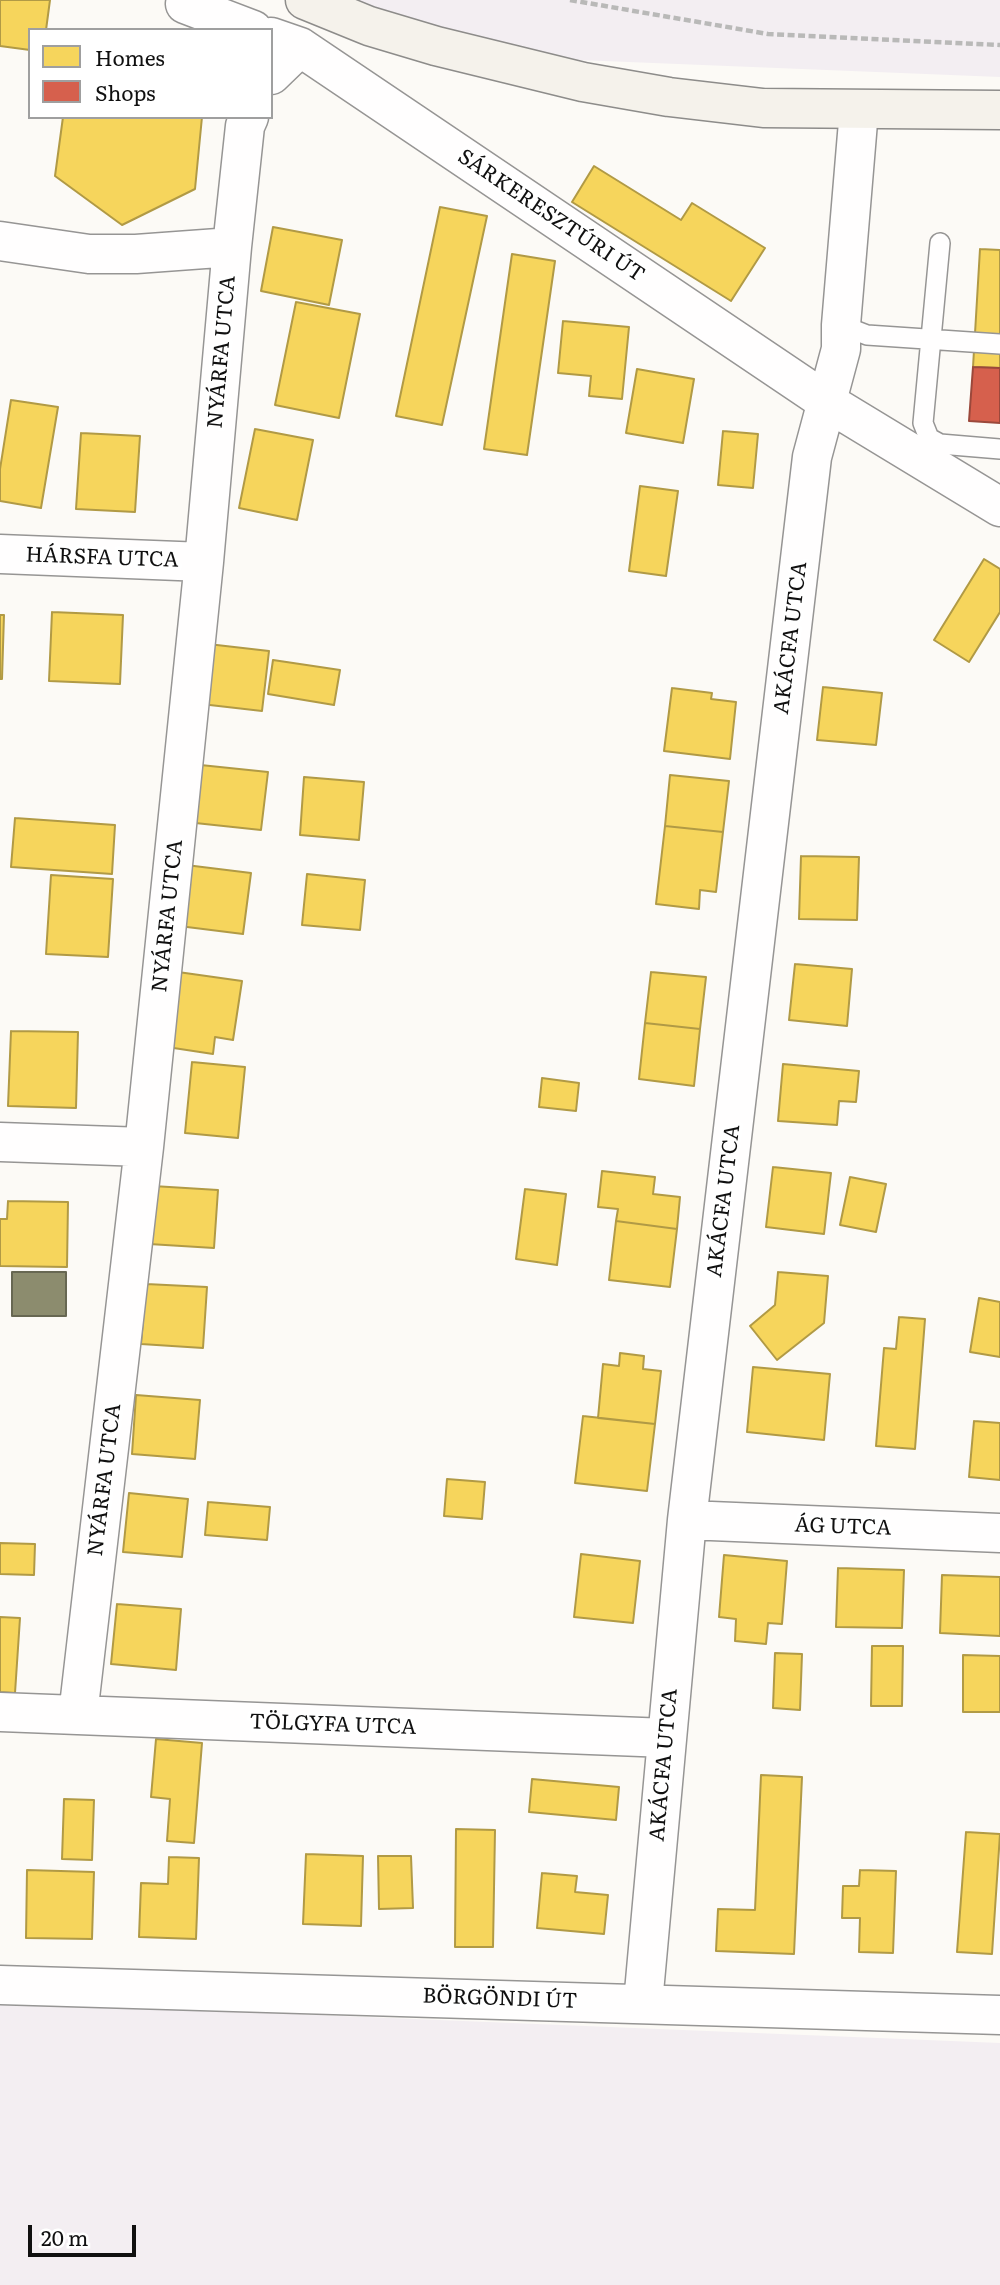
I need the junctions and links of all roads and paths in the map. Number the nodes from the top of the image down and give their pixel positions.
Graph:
1 (305, 0) edge
2 (570, 0) edge
3 (185, 4) dead end
4 (248, 28) edge
5 (286, 42) edge
6 (1000, 45) edge
7 (273, 71) edge
8 (859, 110) junction
9 (1000, 110) edge
10 (248, 119) edge
11 (0, 241) edge
12 (940, 243) dead end
13 (232, 247) junction
14 (849, 337) junction
15 (930, 340) junction
16 (1000, 344) edge
17 (827, 402) junction
18 (1000, 449) edge
19 (1000, 507) edge
20 (0, 554) edge
21 (204, 562) junction
22 (0, 1142) edge
23 (144, 1147) junction
24 (687, 1520) junction
25 (1000, 1533) edge
26 (0, 1712) edge
27 (78, 1715) junction
28 (667, 1738) junction
29 (0, 1985) edge
30 (643, 2003) junction
31 (1000, 2015) edge

1 - 8 main road
2 - 6 path
3 - 4 street
5 - 7 street
5 - 17 street, SÁRKERESZTÚRI ÚT
8 - 9 main road
8 - 14 street
10 - 13 street, NYÁRFA UTCA
11 - 13 street
12 - 15 lane
13 - 21 street, NYÁRFA UTCA
14 - 15 lane
14 - 17 street
15 - 16 lane
15 - 18 lane
17 - 19 street, SÁRKERESZTÚRI ÚT
17 - 24 street, AKÁCFA UTCA
20 - 21 street, HÁRSFA UTCA
21 - 23 street, NYÁRFA UTCA
22 - 23 street
23 - 27 street, NYÁRFA UTCA
24 - 25 street, ÁG UTCA
24 - 28 street, AKÁCFA UTCA
26 - 27 street, TÖLGYFA UTCA
27 - 28 street, TÖLGYFA UTCA
28 - 30 street, AKÁCFA UTCA
29 - 30 street, BÖRGÖNDI ÚT
30 - 31 street, BÖRGÖNDI ÚT

